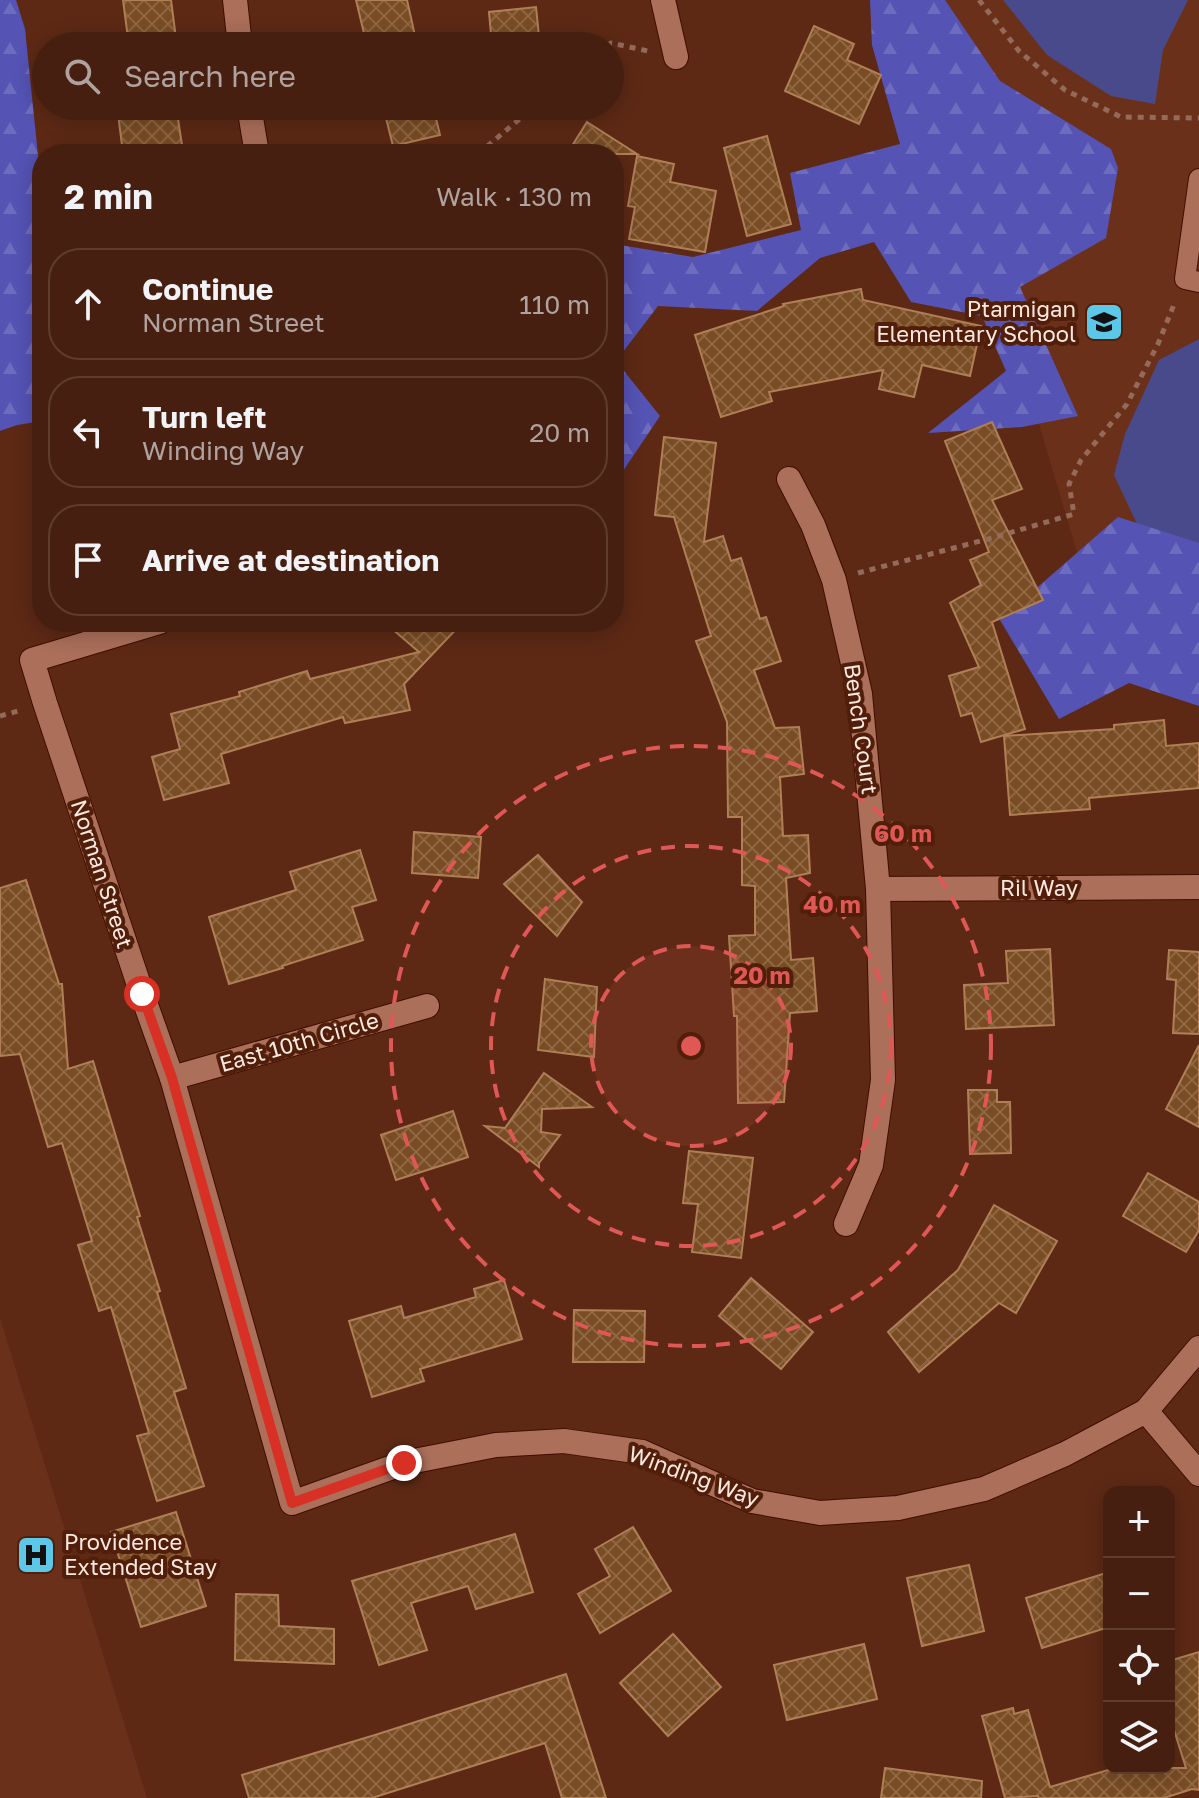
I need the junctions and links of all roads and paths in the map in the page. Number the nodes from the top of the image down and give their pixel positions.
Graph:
1 (235, 0) edge
2 (663, 0) edge
3 (979, 0) edge
4 (238, 32) edge
5 (624, 46) edge
6 (676, 57) joint
7 (1199, 118) edge
8 (251, 120) edge
9 (518, 120) edge
10 (255, 144) edge
11 (490, 144) edge
12 (1199, 179) edge
13 (1192, 281) edge
14 (789, 479) dead end
15 (834, 580) junction
16 (126, 632) edge
17 (1199, 887) edge
18 (878, 889) junction
19 (427, 1006) dead end
20 (172, 1078) junction
21 (846, 1224) dead end
22 (1199, 1348) edge
23 (1146, 1411) junction
24 (1199, 1474) edge
25 (292, 1503) joint

1 - 4 street
2 - 6 street
3 - 7 path
5 - 6 path
8 - 10 street
9 - 11 path
12 - 13 lane
13 - 15 path
14 - 15 street, Bench Court
15 - 18 street, Bench Court
16 - 20 street, Norman Street
17 - 18 street, Ril Way
18 - 21 street, Bench Court
19 - 20 street, East 10th Circle
20 - 25 street, Norman Street
22 - 23 street, Winding Way
23 - 24 street
23 - 25 street, Winding Way

